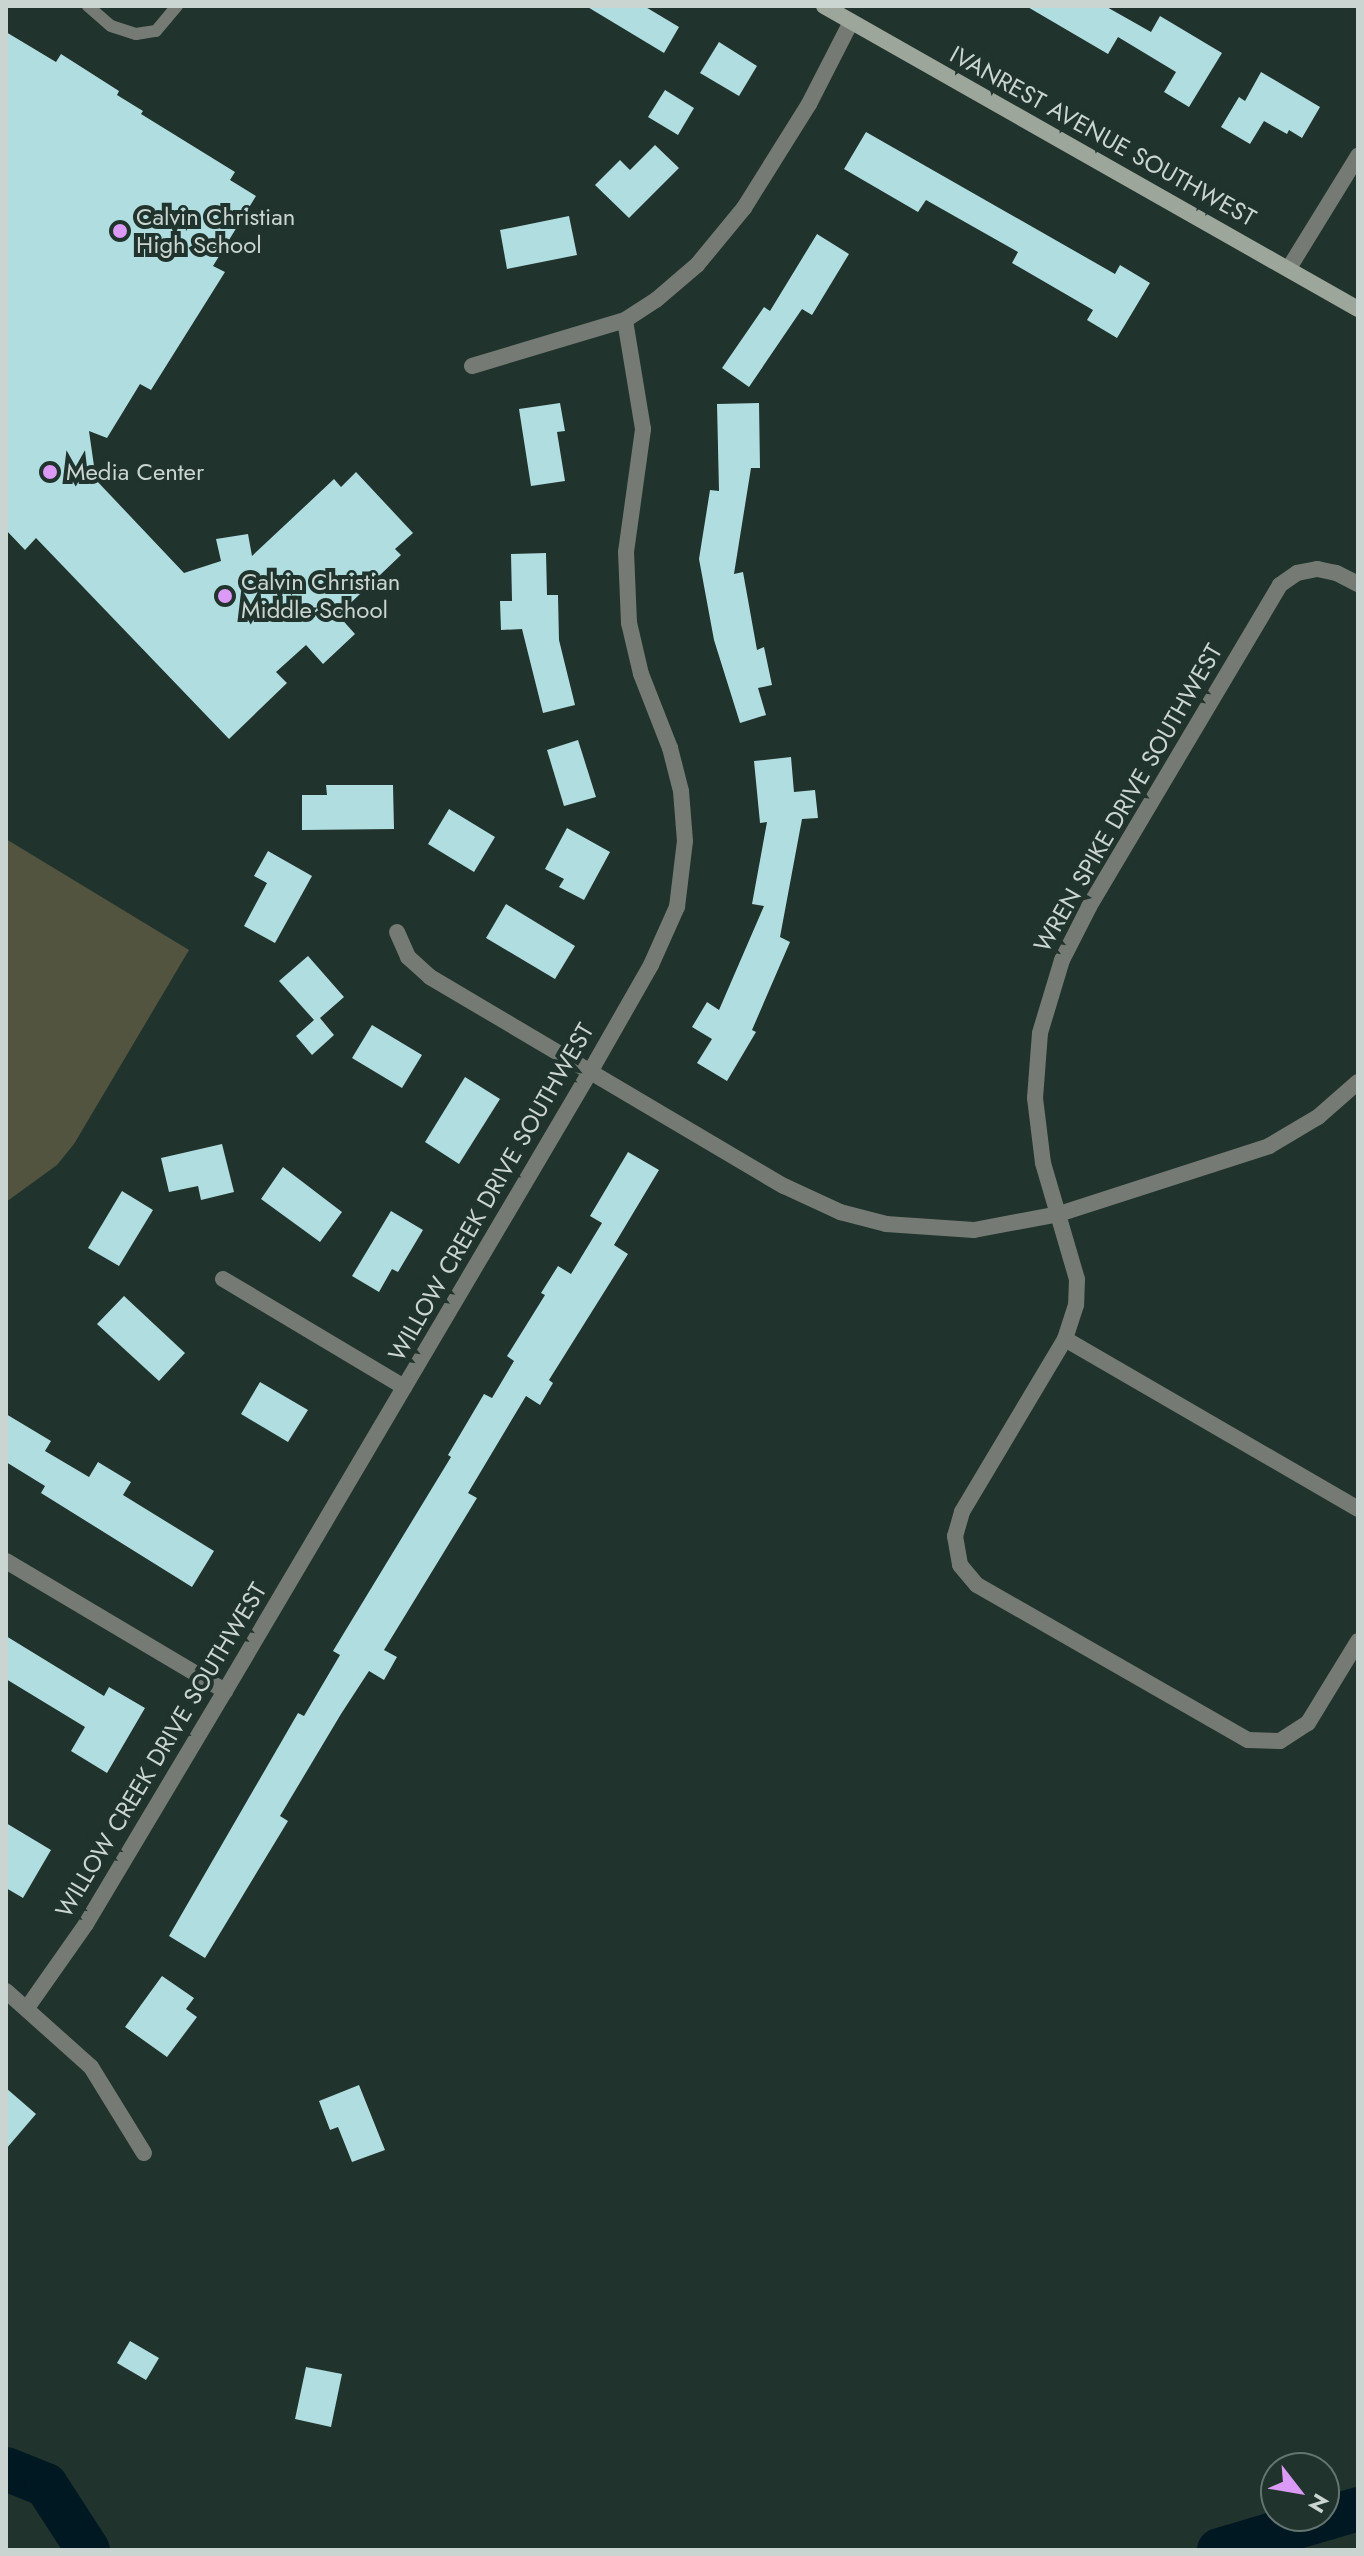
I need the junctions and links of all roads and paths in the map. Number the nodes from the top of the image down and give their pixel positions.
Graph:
1 (88, 6) edge
2 (177, 6) edge
3 (824, 6) edge
4 (851, 22) junction
5 (1358, 156) edge
6 (1289, 268) junction
7 (1358, 309) edge
8 (625, 320) junction
9 (472, 366) dead end
10 (1358, 584) edge
11 (397, 932) dead end
12 (590, 1072) junction
13 (1358, 1082) edge
14 (1059, 1214) junction
15 (223, 1279) dead end
16 (1065, 1339) junction
17 (404, 1387) junction
18 (1358, 1509) edge
19 (6, 1561) edge
20 (1358, 1641) edge
21 (225, 1691) junction
22 (6, 1991) edge
23 (27, 2008) junction
24 (144, 2153) dead end

1 - 2 lane
3 - 4 street, IVANREST AVENUE SOUTHWEST
4 - 6 street, IVANREST AVENUE SOUTHWEST
4 - 8 street
5 - 6 street
6 - 7 street, IVANREST AVENUE SOUTHWEST
8 - 9 street
8 - 12 street, WILLOW CREEK DRIVE SOUTHWEST
10 - 14 street, WREN SPIKE DRIVE SOUTHWEST
11 - 12 street
12 - 14 street
12 - 17 street, WILLOW CREEK DRIVE SOUTHWEST
13 - 14 street
14 - 16 street, WREN SPIKE DRIVE SOUTHWEST
15 - 17 street
16 - 18 street
16 - 20 street, WREN SPIKE DRIVE SOUTHWEST
17 - 21 street, WILLOW CREEK DRIVE SOUTHWEST
19 - 21 street
21 - 23 street, WILLOW CREEK DRIVE SOUTHWEST
22 - 23 street
23 - 24 street

